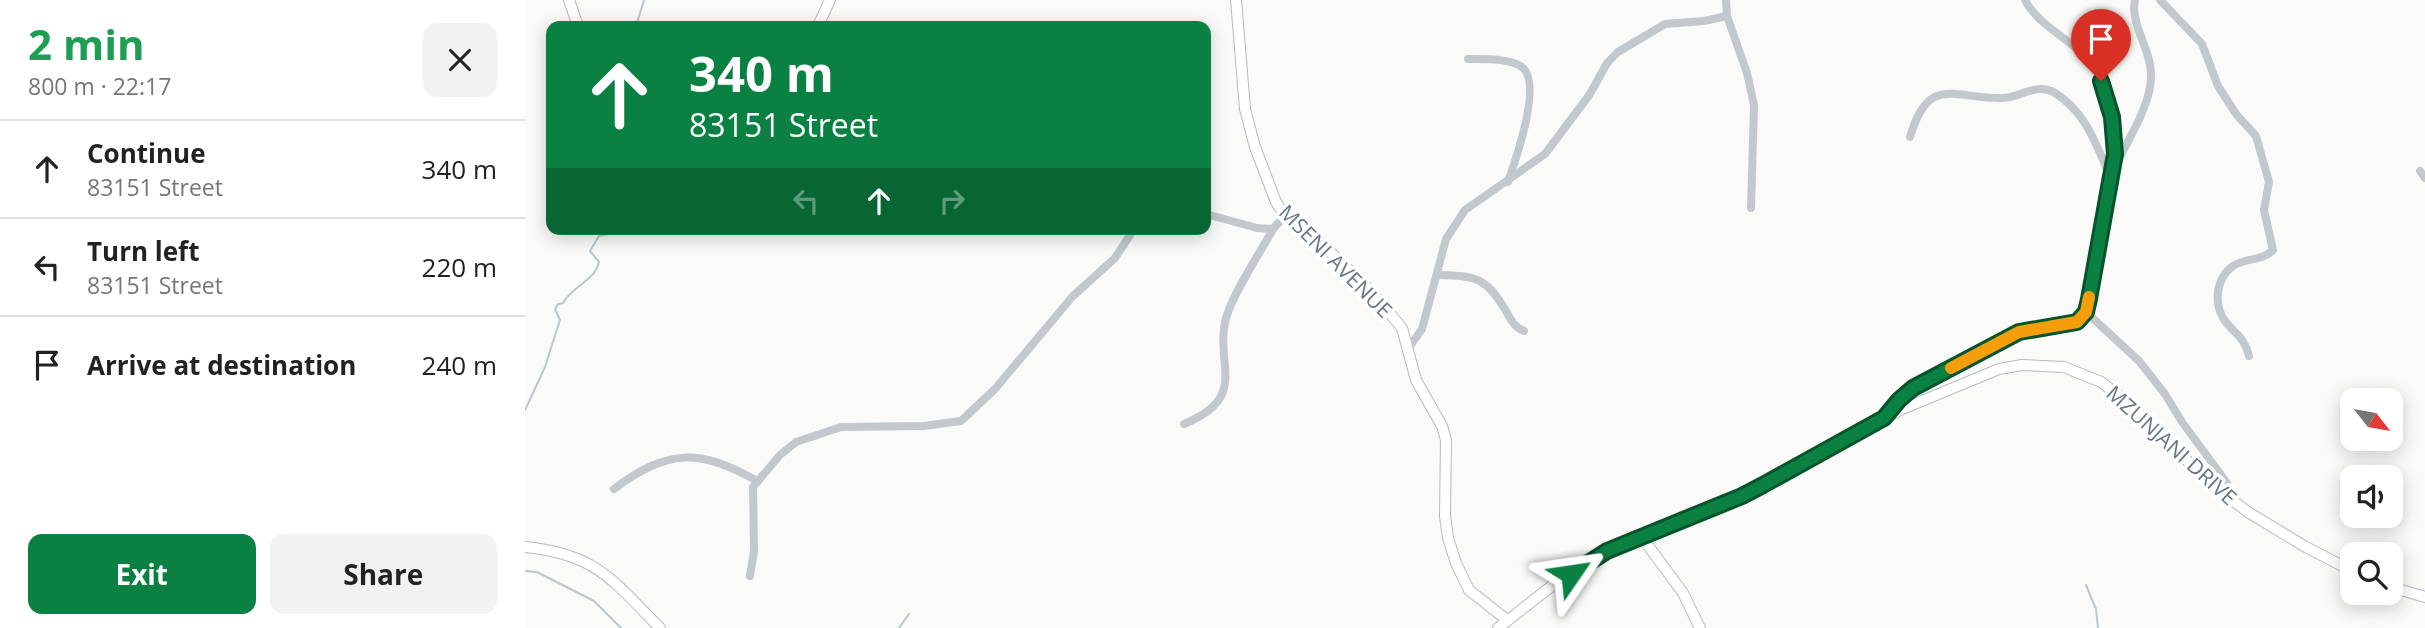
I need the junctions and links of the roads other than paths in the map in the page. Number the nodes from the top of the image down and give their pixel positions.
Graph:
1 (569, 0) edge
2 (830, 0) edge
3 (1236, 0) edge
4 (1726, 0) edge
5 (2025, 0) edge
6 (2136, 0) edge
7 (2160, 0) edge
8 (1727, 16) junction
9 (576, 21) edge
10 (820, 21) edge
11 (1468, 59) dead end
12 (1910, 137) dead end
13 (2111, 177) junction
14 (1508, 182) junction
15 (1751, 208) dead end
16 (1211, 215) edge
17 (1290, 217) junction
18 (1273, 229) junction
19 (1130, 235) edge
20 (1439, 275) junction
21 (2086, 312) junction
22 (1524, 331) dead end
23 (1408, 349) junction
24 (2249, 356) dead end
25 (1884, 418) junction
26 (1184, 424) dead end
27 (757, 481) junction
28 (614, 489) dead end
29 (2228, 497) junction
30 (1641, 536) junction
31 (525, 547) edge
32 (2340, 565) edge
33 (750, 576) dead end
34 (2403, 591) edge
35 (2425, 597) edge
36 (1503, 624) edge
37 (660, 628) edge
38 (1700, 628) edge

1 - 9 main road
2 - 10 main road
3 - 17 main road, MSENI AVENUE
4 - 8 street
5 - 13 street
6 - 13 street
7 - 24 street
8 - 14 street
8 - 15 street
11 - 14 street
12 - 13 street
13 - 21 street
14 - 20 street
16 - 18 street
17 - 18 street
17 - 23 main road, MSENI AVENUE
18 - 26 street
19 - 27 street
20 - 22 street
20 - 23 street
21 - 25 street
21 - 29 street
23 - 36 main road, MSENI AVENUE
25 - 29 main road, MZUNJANI DRIVE
25 - 30 main road, MZUNJANI DRIVE
27 - 28 street
27 - 33 street
29 - 32 main road, MZUNJANI DRIVE
30 - 36 main road, MZUNJANI DRIVE
30 - 38 main road
31 - 37 main road
34 - 35 main road

